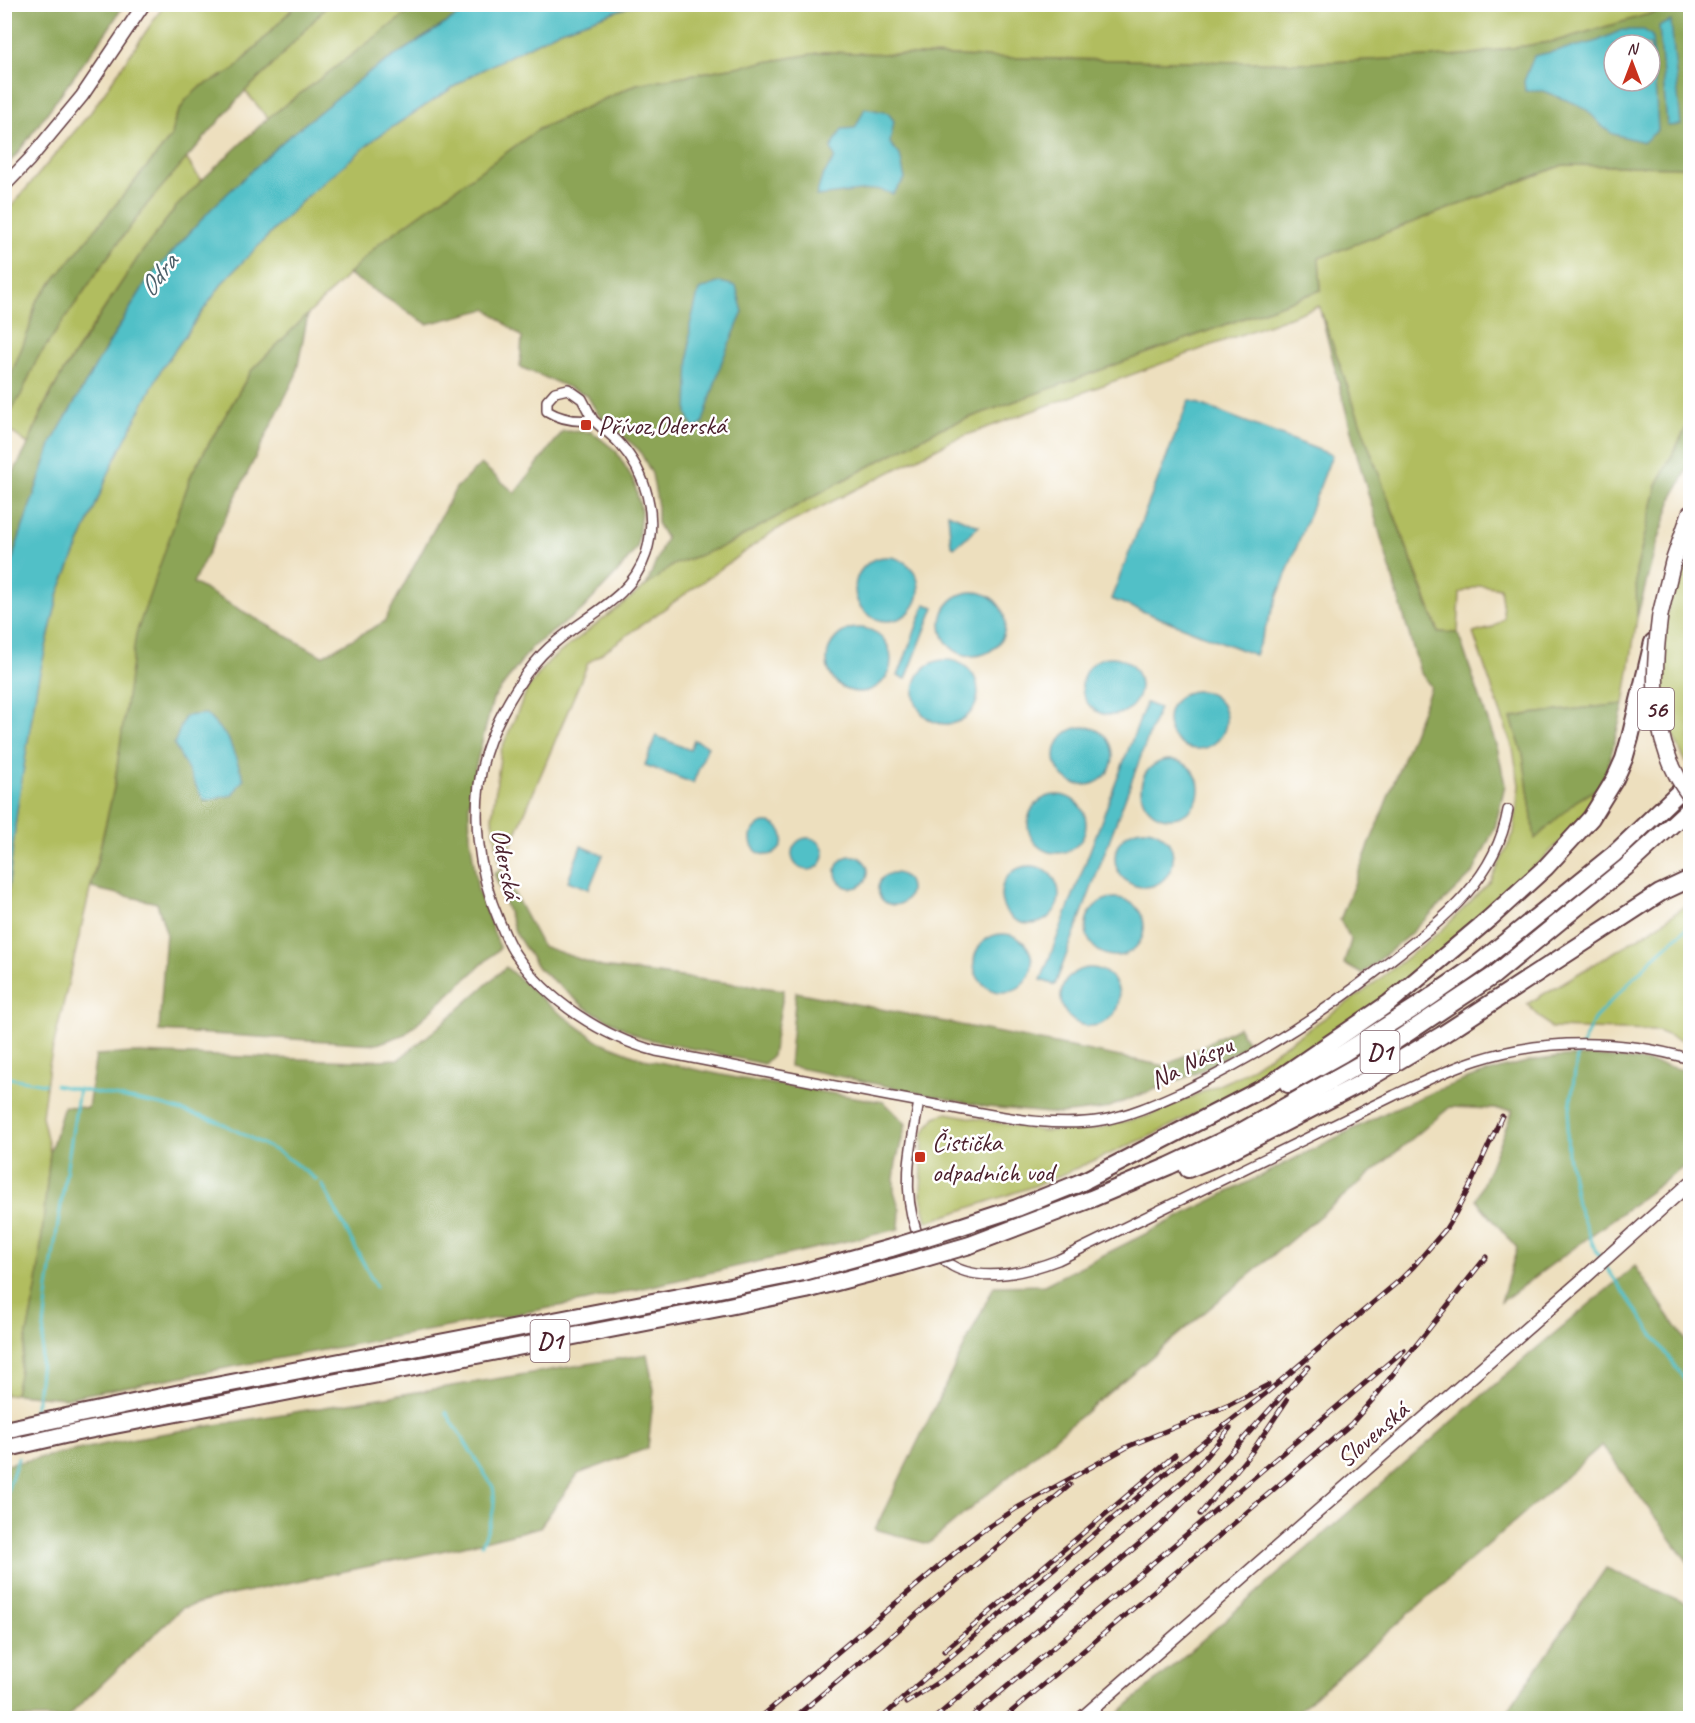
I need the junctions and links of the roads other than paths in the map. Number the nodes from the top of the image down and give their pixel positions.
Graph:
1 (144, 4) edge
2 (4, 186) edge
3 (593, 420) junction
4 (1690, 513) edge
5 (1660, 615) junction
6 (1687, 788) edge
7 (1690, 808) edge
8 (1508, 810) dead end
9 (1690, 879) edge
10 (1690, 1059) edge
11 (919, 1102) junction
12 (1690, 1183) edge
13 (1076, 1185) junction
14 (1026, 1225) junction
15 (916, 1230) dead end
16 (946, 1262) dead end
17 (4, 1430) edge
18 (4, 1449) edge
19 (1082, 1719) edge

1 - 2 street
3 - 3 street, Oderská
3 - 11 street, Oderská
4 - 5 highway
5 - 6 highway, 56, bridge
5 - 13 highway, D1, bridge
6 - 13 highway, D1
7 - 14 highway, D1
8 - 11 street, Na Náspu
9 - 14 highway, D1
10 - 16 street
11 - 15 street
12 - 19 street, Slovenská
13 - 17 highway, D1, bridge
14 - 18 highway, D1, bridge

